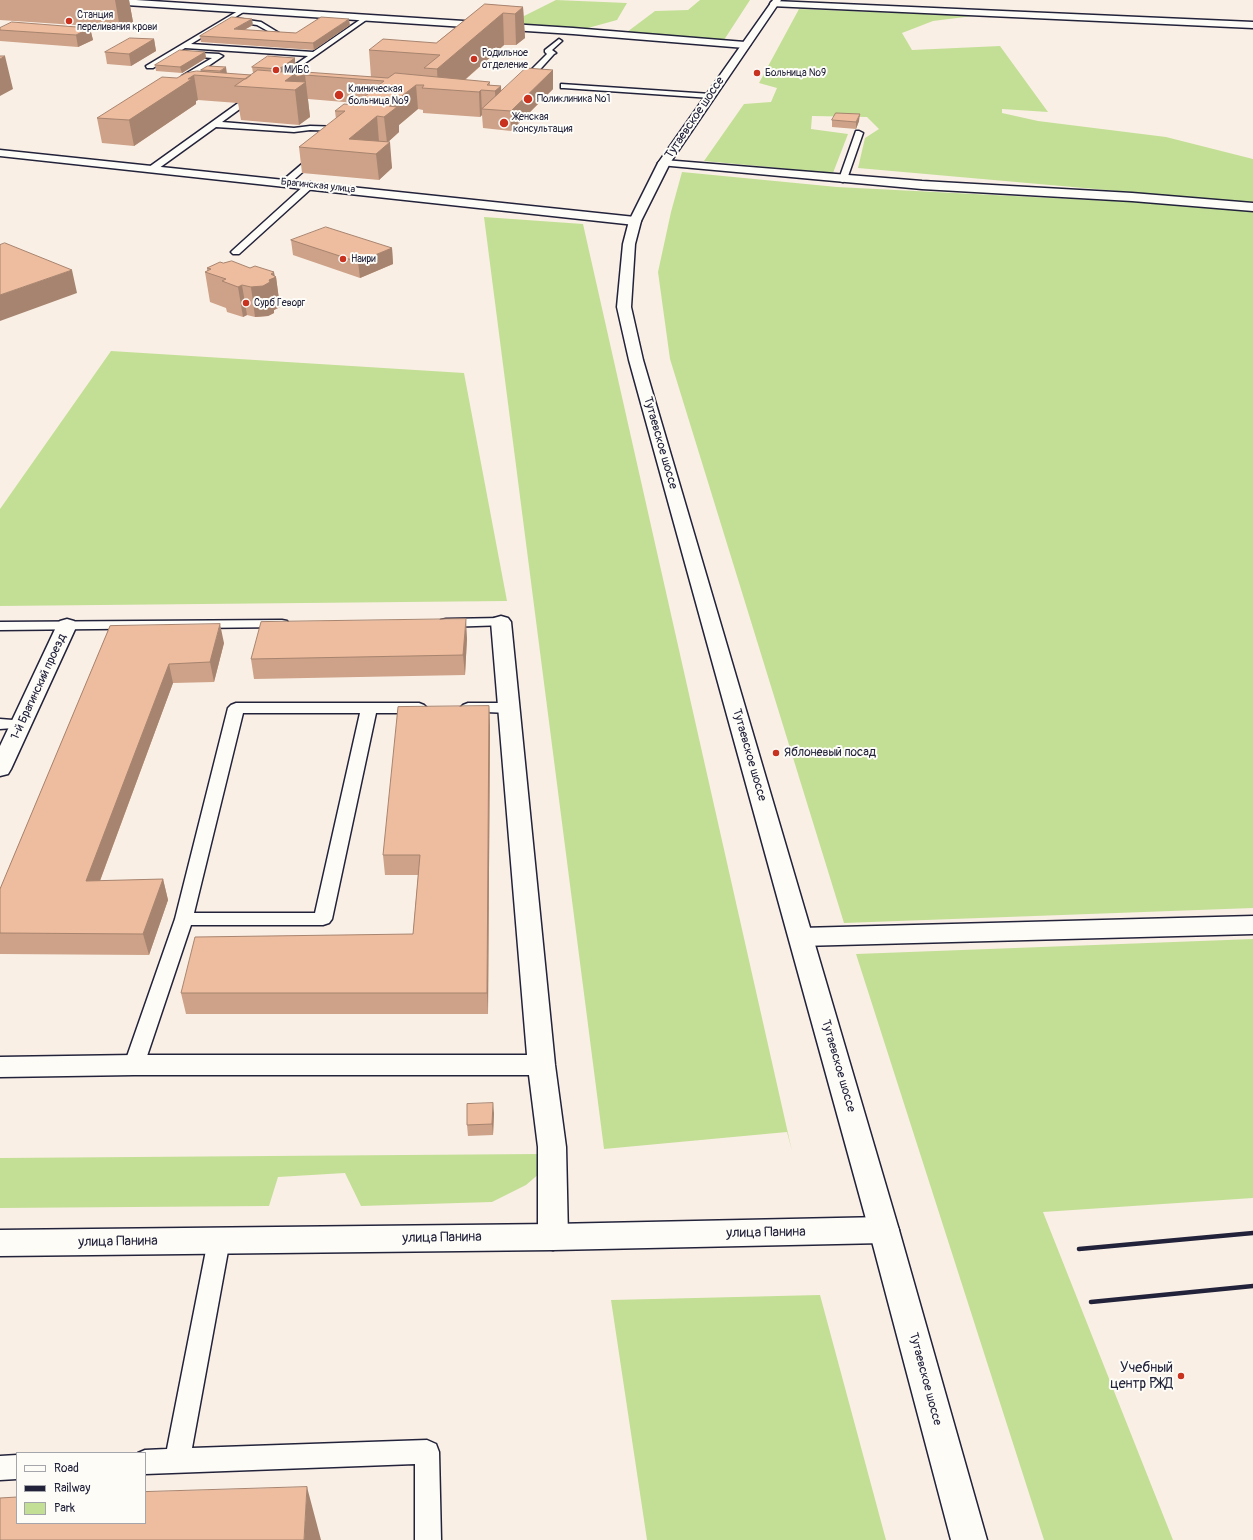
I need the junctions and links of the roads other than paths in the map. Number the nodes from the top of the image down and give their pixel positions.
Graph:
1 (95, 0) edge
2 (776, 2) edge
3 (243, 10) junction
4 (366, 18) junction
5 (228, 20) junction
6 (1253, 26) edge
7 (573, 31) junction
8 (277, 34) edge
9 (559, 40) joint
10 (745, 45) junction
11 (184, 46) junction
12 (172, 53) junction
13 (314, 54) junction
14 (150, 66) dead end
15 (185, 78) edge
16 (564, 86) dead end
17 (267, 88) edge
18 (514, 92) edge
19 (711, 96) junction
20 (244, 103) edge
21 (214, 124) junction
22 (859, 133) dead end
23 (339, 138) edge
24 (327, 148) edge
25 (0, 153) edge
26 (664, 163) junction
27 (152, 169) junction
28 (843, 179) junction
29 (285, 183) junction
30 (310, 185) junction
31 (1253, 207) edge
32 (635, 221) junction
33 (236, 252) dead end
34 (501, 622) joint
35 (430, 623) edge
36 (296, 624) edge
37 (0, 626) edge
38 (67, 626) junction
39 (369, 708) junction
40 (431, 708) edge
41 (454, 708) edge
42 (509, 708) junction
43 (0, 724) edge
44 (21, 724) junction
45 (0, 770) edge
46 (184, 919) junction
47 (1253, 925) edge
48 (801, 936) junction
49 (134, 1065) junction
50 (541, 1065) junction
51 (0, 1067) edge
52 (884, 1230) junction
53 (553, 1237) junction
54 (218, 1240) junction
55 (0, 1243) edge
56 (178, 1461) junction
57 (146, 1462) edge
58 (16, 1467) edge
59 (0, 1468) edge
60 (428, 1540) edge
61 (969, 1540) edge

1 - 3 street
2 - 6 street
2 - 10 street, Тутаевское шоссе
3 - 4 street
3 - 5 lane
4 - 7 street
4 - 13 lane
5 - 8 lane
5 - 11 lane
7 - 9 street
7 - 10 street
9 - 18 lane
10 - 19 street, Тутаевское шоссе
11 - 12 lane
11 - 13 lane
12 - 14 lane
12 - 15 lane
13 - 17 lane
16 - 19 lane
19 - 26 street, Тутаевское шоссе
20 - 21 lane
21 - 23 lane
21 - 27 lane
22 - 28 lane
24 - 29 lane
25 - 27 street, Брагинская улица
26 - 28 street
26 - 32 street, Тутаевское шоссе
27 - 29 street, Брагинская улица
28 - 31 street
29 - 30 street, Брагинская улица
30 - 32 street, Брагинская улица
30 - 33 lane
32 - 48 street, Тутаевское шоссе
34 - 35 lane
34 - 42 street
36 - 38 lane
37 - 38 lane
38 - 44 street, 1-й Брагинский проезд
39 - 40 lane
39 - 46 lane
39 - 46 lane
41 - 42 lane
42 - 50 street
43 - 44 lane
44 - 45 street, 1-й Брагинский проезд
46 - 49 lane
47 - 48 street
48 - 52 street, Тутаевское шоссе
49 - 50 street
49 - 51 street
50 - 53 street
52 - 53 street, улица Панина
52 - 61 street, Тутаевское шоссе
53 - 54 street, улица Панина
54 - 55 street, улица Панина
54 - 56 lane
56 - 57 lane
56 - 60 lane
58 - 59 lane

